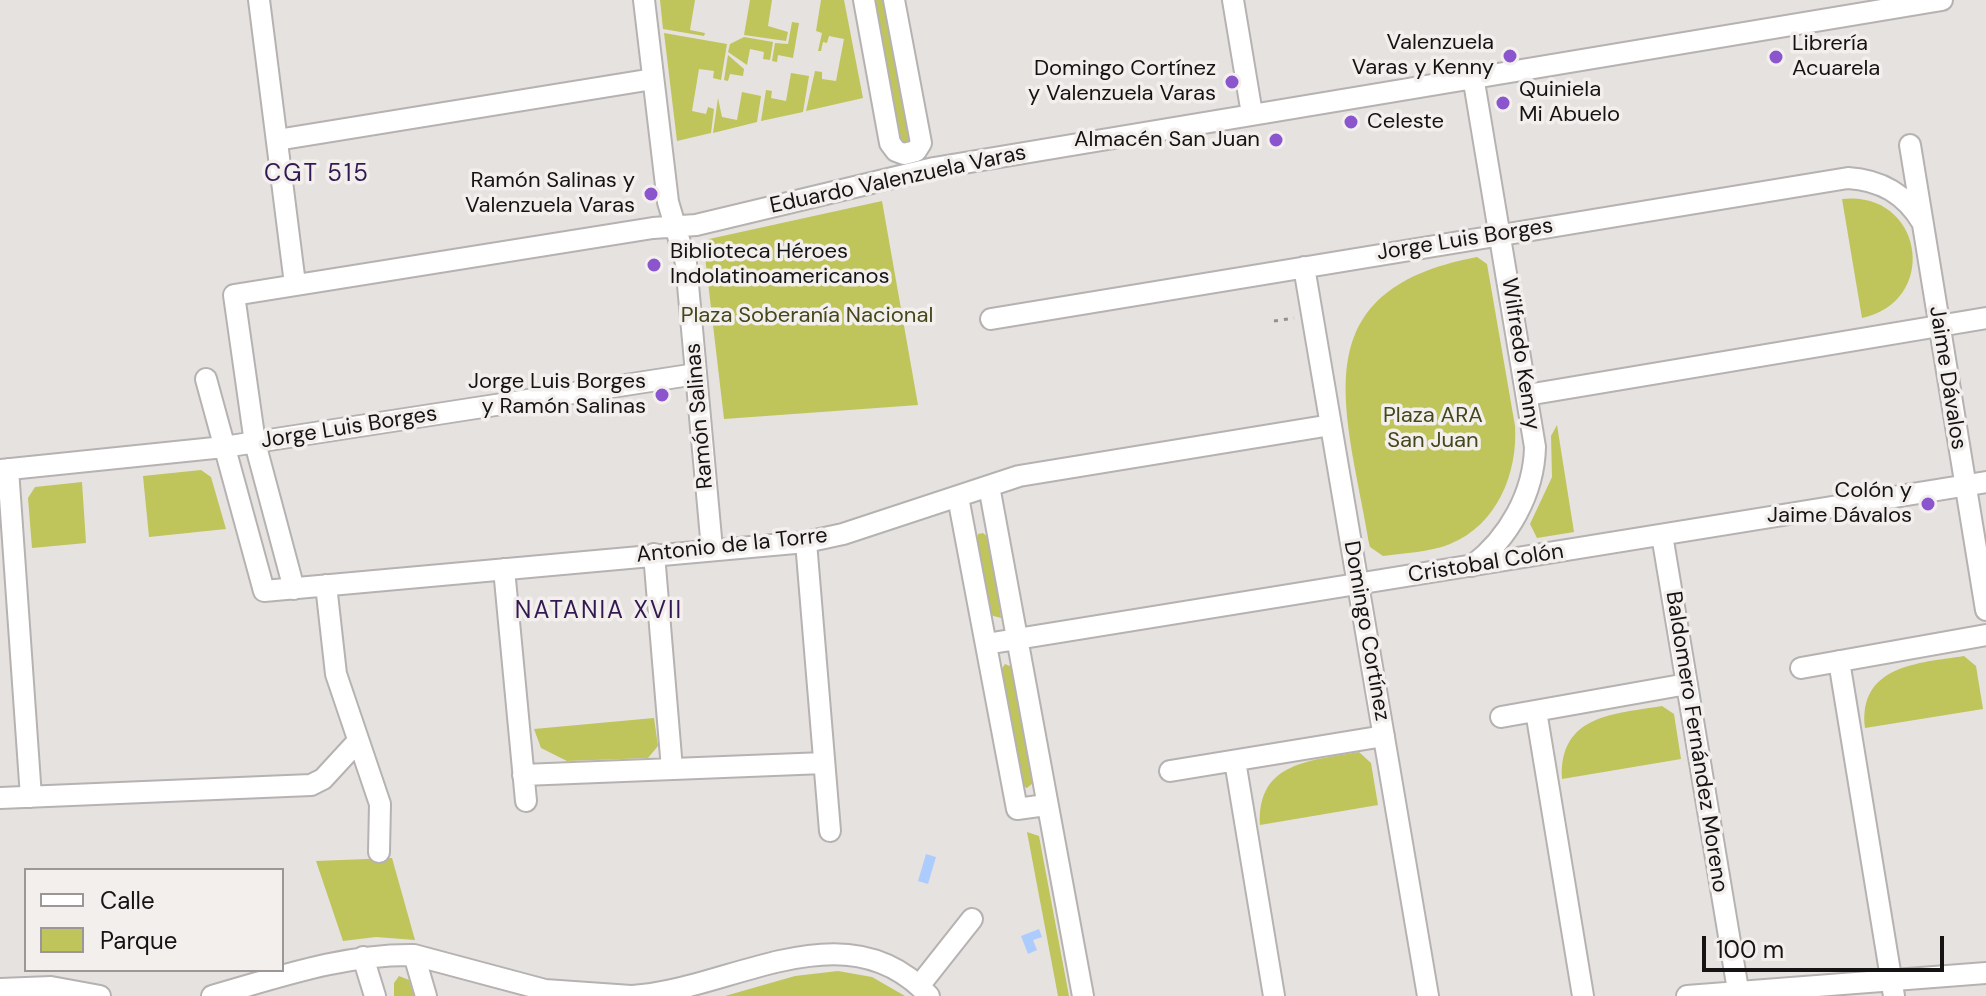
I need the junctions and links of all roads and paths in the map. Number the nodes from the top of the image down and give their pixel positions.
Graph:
1 (259, 0) edge
2 (644, 0) edge
3 (864, 0) edge
4 (894, 0) edge
5 (1233, 0) edge
6 (1936, 0) edge
7 (1473, 76) junction
8 (653, 79) junction
9 (1252, 114) junction
10 (277, 140) junction
11 (1910, 145) dead end
12 (910, 163) junction
13 (1922, 222) junction
14 (677, 228) junction
15 (1500, 234) junction
16 (1304, 267) junction
17 (295, 284) junction
18 (1299, 317) dead end
19 (1986, 318) edge
20 (991, 319) dead end
21 (1274, 321) dead end
22 (1939, 326) junction
23 (696, 374) junction
24 (206, 379) dead end
25 (1527, 395) junction
26 (1331, 425) junction
27 (255, 443) junction
28 (224, 447) junction
29 (4, 469) edge
30 (1986, 482) edge
31 (1965, 485) junction
32 (989, 486) junction
33 (958, 497) junction
34 (1662, 535) junction
35 (806, 542) junction
36 (712, 549) junction
37 (654, 554) junction
38 (1472, 566) junction
39 (504, 569) junction
40 (1358, 584) junction
41 (326, 585) junction
42 (294, 589) junction
43 (1986, 610) edge
44 (1986, 635) edge
45 (1017, 640) junction
46 (986, 644) junction
47 (1839, 661) junction
48 (1801, 668) dead end
49 (1687, 684) junction
50 (1536, 711) junction
51 (1501, 717) dead end
52 (1384, 736) junction
53 (358, 741) junction
54 (1235, 761) junction
55 (824, 763) junction
56 (672, 769) junction
57 (1170, 771) dead end
58 (523, 775) junction
59 (31, 797) junction
60 (0, 798) edge
61 (526, 801) dead end
62 (1046, 805) junction
63 (830, 831) dead end
64 (379, 852) dead end
65 (972, 919) dead end
66 (414, 955) junction
67 (363, 957) junction
68 (1986, 973) edge
69 (1892, 988) edge
70 (0, 989) edge
71 (924, 991) edge
72 (1738, 994) edge
73 (100, 996) edge
74 (212, 996) edge
75 (375, 996) edge
76 (426, 996) edge
77 (632, 996) edge
78 (1083, 996) edge
79 (1274, 996) edge
80 (1428, 996) edge
81 (1583, 996) edge
82 (1687, 996) edge

1 - 10 street
2 - 8 street, Ramón Salinas
3 - 12 street
4 - 12 street
5 - 9 street
6 - 7 street, Eduardo Valenzuela Varas
7 - 9 street, Eduardo Valenzuela Varas
7 - 15 street, Wilfredo Kenny
8 - 10 street
8 - 14 street, Ramón Salinas
9 - 12 street, Eduardo Valenzuela Varas
10 - 17 street
11 - 13 street, Jaime Dávalos
12 - 14 street, Eduardo Valenzuela Varas
13 - 15 street, Jorge Luis Borges
13 - 22 street, Jaime Dávalos
14 - 17 street, Eduardo Valenzuela Varas
14 - 23 street, Ramón Salinas
15 - 16 street, Jorge Luis Borges
15 - 25 street, Wilfredo Kenny
16 - 20 street, Jorge Luis Borges
16 - 26 street, Domingo Cortínez
17 - 27 street, Eduardo Valenzuela Varas
18 - 21 path
19 - 22 street
22 - 25 street
22 - 31 street, Jaime Dávalos
23 - 27 street, Jorge Luis Borges
23 - 36 street, Ramón Salinas
24 - 28 street
25 - 38 street, Wilfredo Kenny
26 - 32 street, Antonio de la Torre
26 - 40 street, Domingo Cortínez
27 - 28 street, Jorge Luis Borges
27 - 42 street
28 - 29 street, Jorge Luis Borges
28 - 42 street, Antonio de la Torre
29 - 59 street
30 - 31 street, Cristobal Colón
31 - 34 street, Cristobal Colón
31 - 43 street, Jaime Dávalos
32 - 33 street, Antonio de la Torre
32 - 45 street
33 - 35 street, Antonio de la Torre
33 - 46 street
34 - 38 street, Cristobal Colón
34 - 49 street, Baldomero Fernández Moreno
35 - 36 street, Antonio de la Torre
35 - 55 street
36 - 37 street, Antonio de la Torre
37 - 39 street, Antonio de la Torre
37 - 56 street
38 - 40 street, Cristobal Colón
39 - 41 street, Antonio de la Torre
39 - 58 street
40 - 45 street, Cristobal Colón
40 - 52 street, Domingo Cortínez
41 - 42 street, Antonio de la Torre
41 - 53 street
44 - 47 street
45 - 46 street, Cristobal Colón
45 - 62 street
46 - 62 street
47 - 48 street
47 - 69 street
49 - 50 street
49 - 72 street, Baldomero Fernández Moreno
50 - 51 street
50 - 81 street
52 - 54 street
52 - 80 street, Domingo Cortínez
53 - 59 street
53 - 64 street
54 - 57 street
54 - 79 street
55 - 56 street
55 - 63 street
56 - 58 street
58 - 61 street
59 - 60 street
62 - 78 street
65 - 71 street
66 - 67 street
66 - 76 street
66 - 77 street
67 - 74 street
67 - 75 street
68 - 69 street
69 - 72 street
70 - 73 street
71 - 77 street
72 - 82 street

